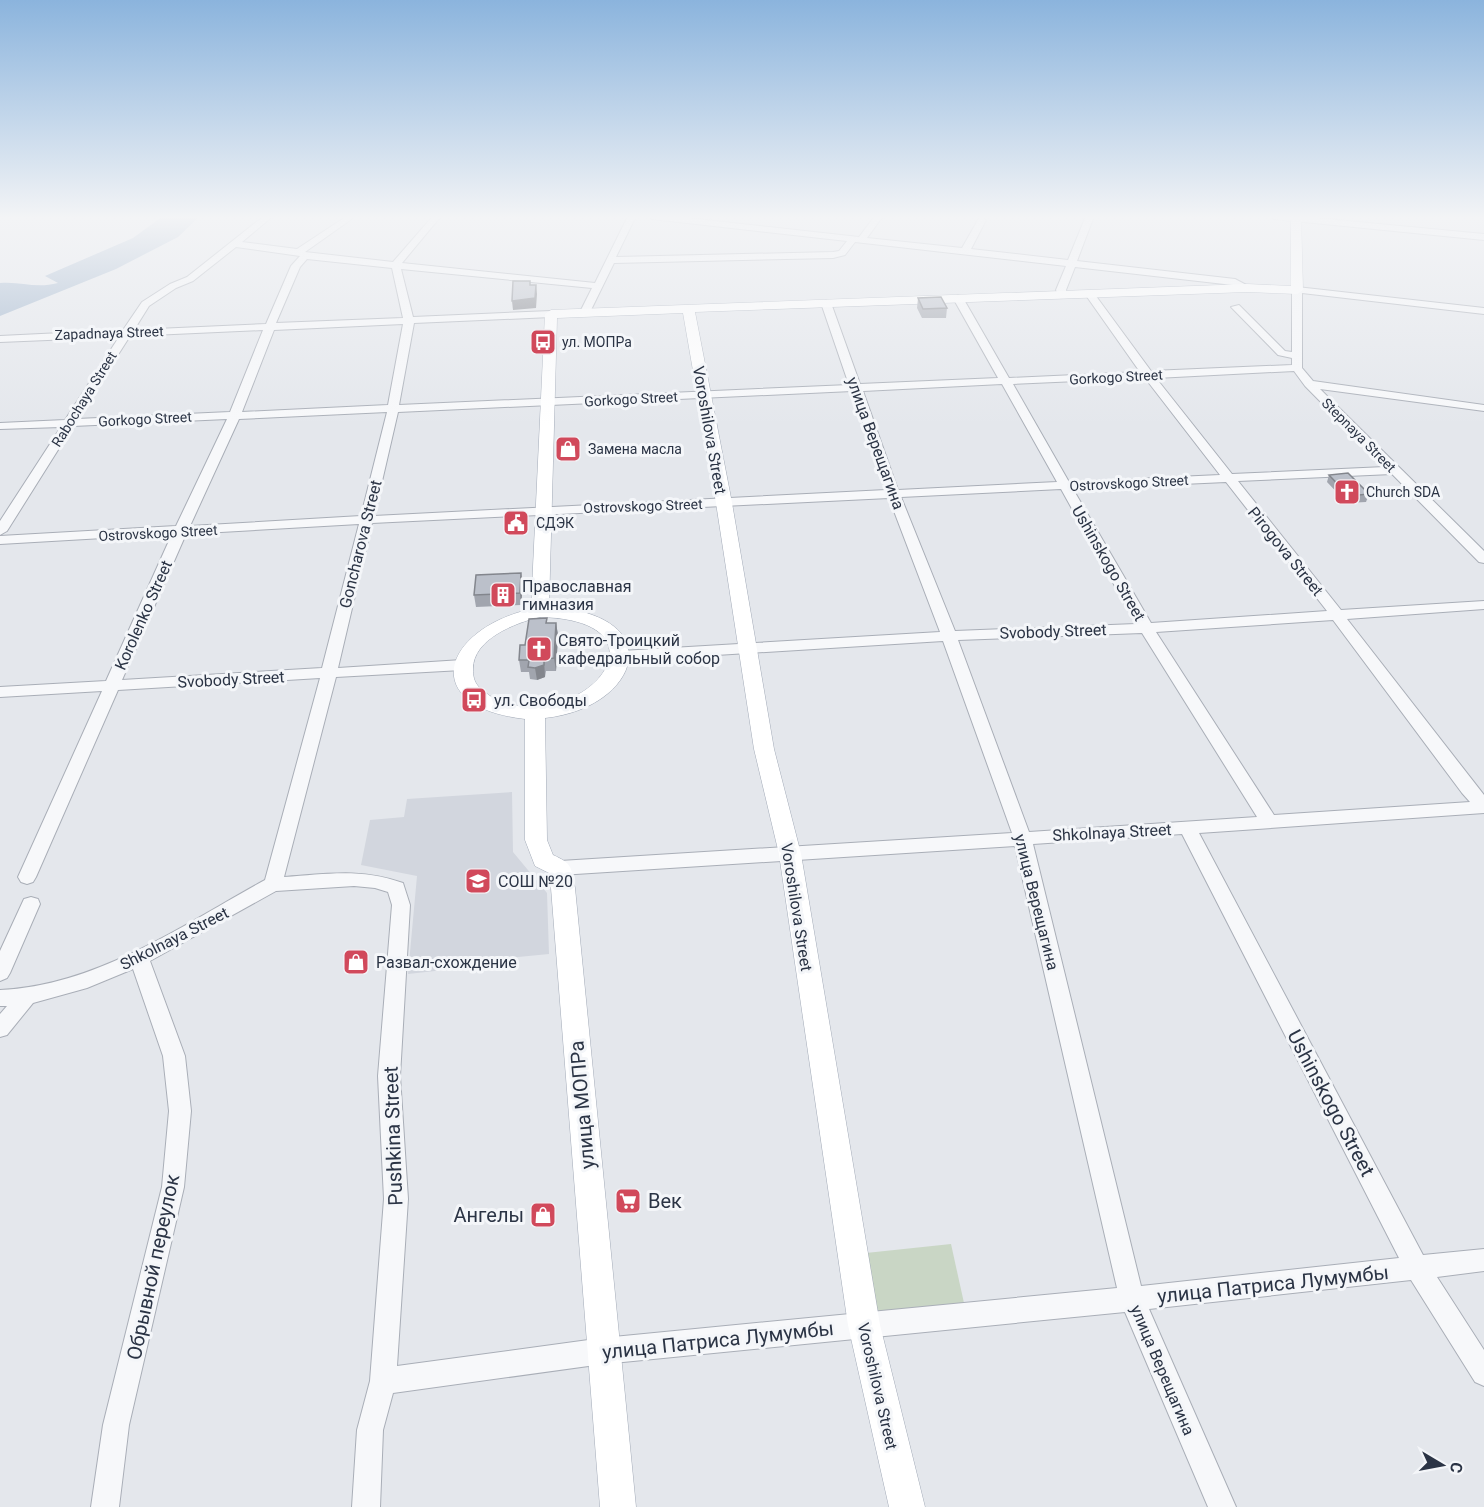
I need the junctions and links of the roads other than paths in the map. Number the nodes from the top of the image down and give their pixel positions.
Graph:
1 (172, 286) edge
2 (287, 286) edge
3 (401, 286) edge
4 (598, 286) edge
5 (1062, 286) edge
6 (1244, 286) edge
7 (1297, 286) edge
8 (1247, 288) junction
9 (1297, 290) junction
10 (1090, 294) junction
11 (1062, 295) junction
12 (958, 298) junction
13 (826, 303) junction
14 (1236, 307) dead end
15 (688, 308) junction
16 (1484, 311) edge
17 (585, 312) junction
18 (551, 314) junction
19 (409, 321) junction
20 (269, 327) junction
21 (127, 332) junction
22 (0, 339) edge
23 (1297, 362) junction
24 (1149, 376) junction
25 (1004, 382) junction
26 (1309, 384) junction
27 (857, 389) junction
28 (704, 395) junction
29 (549, 402) junction
30 (1484, 408) edge
31 (393, 409) junction
32 (235, 415) junction
33 (69, 423) junction
34 (0, 426) edge
35 (1395, 471) junction
36 (1228, 479) junction
37 (1065, 486) junction
38 (894, 495) junction
39 (724, 503) junction
40 (545, 510) junction
41 (365, 521) junction
42 (0, 531) edge
43 (180, 532) junction
44 (1462, 537) junction
45 (0, 540) edge
46 (1484, 540) edge
47 (1484, 559) edge
48 (1484, 605) edge
49 (540, 612) junction
50 (1338, 615) junction
51 (1146, 628) junction
52 (949, 636) junction
53 (746, 649) junction
54 (621, 656) junction
55 (462, 665) junction
56 (329, 673) junction
57 (112, 686) junction
58 (0, 692) edge
59 (535, 713) junction
60 (1484, 806) edge
61 (1269, 822) junction
62 (1187, 827) junction
63 (1022, 837) junction
64 (790, 854) junction
65 (560, 868) junction
66 (27, 877) dead end
67 (273, 884) junction
68 (31, 904) dead end
69 (140, 958) junction
70 (0, 974) edge
71 (26, 997) junction
72 (0, 998) edge
73 (0, 1029) edge
74 (1484, 1260) edge
75 (1417, 1268) junction
76 (1132, 1299) junction
77 (864, 1325) junction
78 (603, 1351) junction
79 (1484, 1373) edge
80 (383, 1381) junction
81 (105, 1507) edge
82 (366, 1507) edge
83 (618, 1507) edge
84 (907, 1507) edge
85 (1222, 1507) edge

1 - 21 street, Rabochaya Street
2 - 20 street, Korolenko Street
3 - 19 street, Goncharova Street
4 - 17 street
5 - 11 street
6 - 8 street
7 - 9 main road
8 - 9 main road, Zapadnaya Street
8 - 10 main road, Zapadnaya Street
9 - 16 street
9 - 23 street
10 - 11 main road, Zapadnaya Street
10 - 24 street, Pirogova Street
11 - 12 main road, Zapadnaya Street
12 - 13 main road, Zapadnaya Street
12 - 25 street, Ushinskogo Street
13 - 15 main road, Zapadnaya Street
13 - 27 street, улица Верещагина
14 - 23 street, Stepnaya Street
15 - 17 main road, Zapadnaya Street
15 - 28 main road, Voroshilova Street
17 - 18 main road, Zapadnaya Street
18 - 19 street, Zapadnaya Street
18 - 29 main road
19 - 20 street, Zapadnaya Street
19 - 31 street, Goncharova Street
20 - 21 street, Zapadnaya Street
20 - 32 street, Korolenko Street
21 - 22 street, Zapadnaya Street
21 - 33 street, Rabochaya Street
23 - 24 street, Gorkogo Street
23 - 26 street, Stepnaya Street
24 - 25 street, Gorkogo Street
24 - 36 street, Pirogova Street
25 - 27 street, Gorkogo Street
25 - 37 street, Ushinskogo Street
26 - 30 street
26 - 35 street, Stepnaya Street
27 - 28 street, Gorkogo Street
27 - 38 street, улица Верещагина
28 - 29 street, Gorkogo Street
28 - 39 main road, Voroshilova Street
29 - 31 street, Gorkogo Street
29 - 40 main road
31 - 32 street, Gorkogo Street
31 - 41 street, Goncharova Street
32 - 33 street, Gorkogo Street
32 - 43 street, Korolenko Street
33 - 34 street, Gorkogo Street
33 - 42 street, Rabochaya Street
35 - 36 street, Ostrovskogo Street
35 - 44 street, Stepnaya Street
36 - 37 street, Ostrovskogo Street
36 - 50 street, Pirogova Street
37 - 38 street, Ostrovskogo Street
37 - 51 street, Ushinskogo Street
38 - 39 street, Ostrovskogo Street
38 - 52 street, улица Верещагина
39 - 40 street, Ostrovskogo Street
39 - 53 main road, Voroshilova Street
40 - 41 street, Ostrovskogo Street
40 - 49 main road
41 - 43 street, Ostrovskogo Street
41 - 56 street, Goncharova Street
43 - 45 street, Ostrovskogo Street
43 - 57 street, Korolenko Street
44 - 46 street
44 - 47 street, Stepnaya Street
48 - 50 street, Svobody Street
49 - 54 main road
49 - 55 main road
50 - 51 street, Svobody Street
50 - 60 street, Pirogova Street
51 - 52 street, Svobody Street
51 - 61 street, Ushinskogo Street
52 - 53 street, Svobody Street
52 - 63 street, улица Верещагина
53 - 54 street, Svobody Street
53 - 64 main road, Voroshilova Street
54 - 59 main road
55 - 56 street, Svobody Street
55 - 59 main road
56 - 57 street, Svobody Street
56 - 67 street, Goncharova Street
57 - 58 street, Svobody Street
57 - 66 street, Korolenko Street
59 - 65 main road
60 - 61 street, Shkolnaya Street
61 - 62 street, Shkolnaya Street
62 - 63 street, Shkolnaya Street
62 - 75 street, Ushinskogo Street
63 - 64 street, Shkolnaya Street
63 - 76 street, улица Верещагина
64 - 65 street, Shkolnaya Street
64 - 77 main road, Voroshilova Street
65 - 78 main road, улица МОПРа
67 - 69 street, Shkolnaya Street
67 - 80 street, Pushkina Street
68 - 70 street
69 - 71 street, Shkolnaya Street
69 - 81 street, Обрывной переулок
71 - 72 street, Shkolnaya Street
71 - 73 street
74 - 75 street, улица Патриса Лумумбы
75 - 76 street, улица Патриса Лумумбы
75 - 79 street, Ushinskogo Street
76 - 77 street, улица Патриса Лумумбы
76 - 85 street, улица Верещагина
77 - 78 street, улица Патриса Лумумбы
77 - 84 main road, Voroshilova Street
78 - 80 street, улица Патриса Лумумбы
78 - 83 main road, улица МОПРа
80 - 82 street, Pushkina Street

